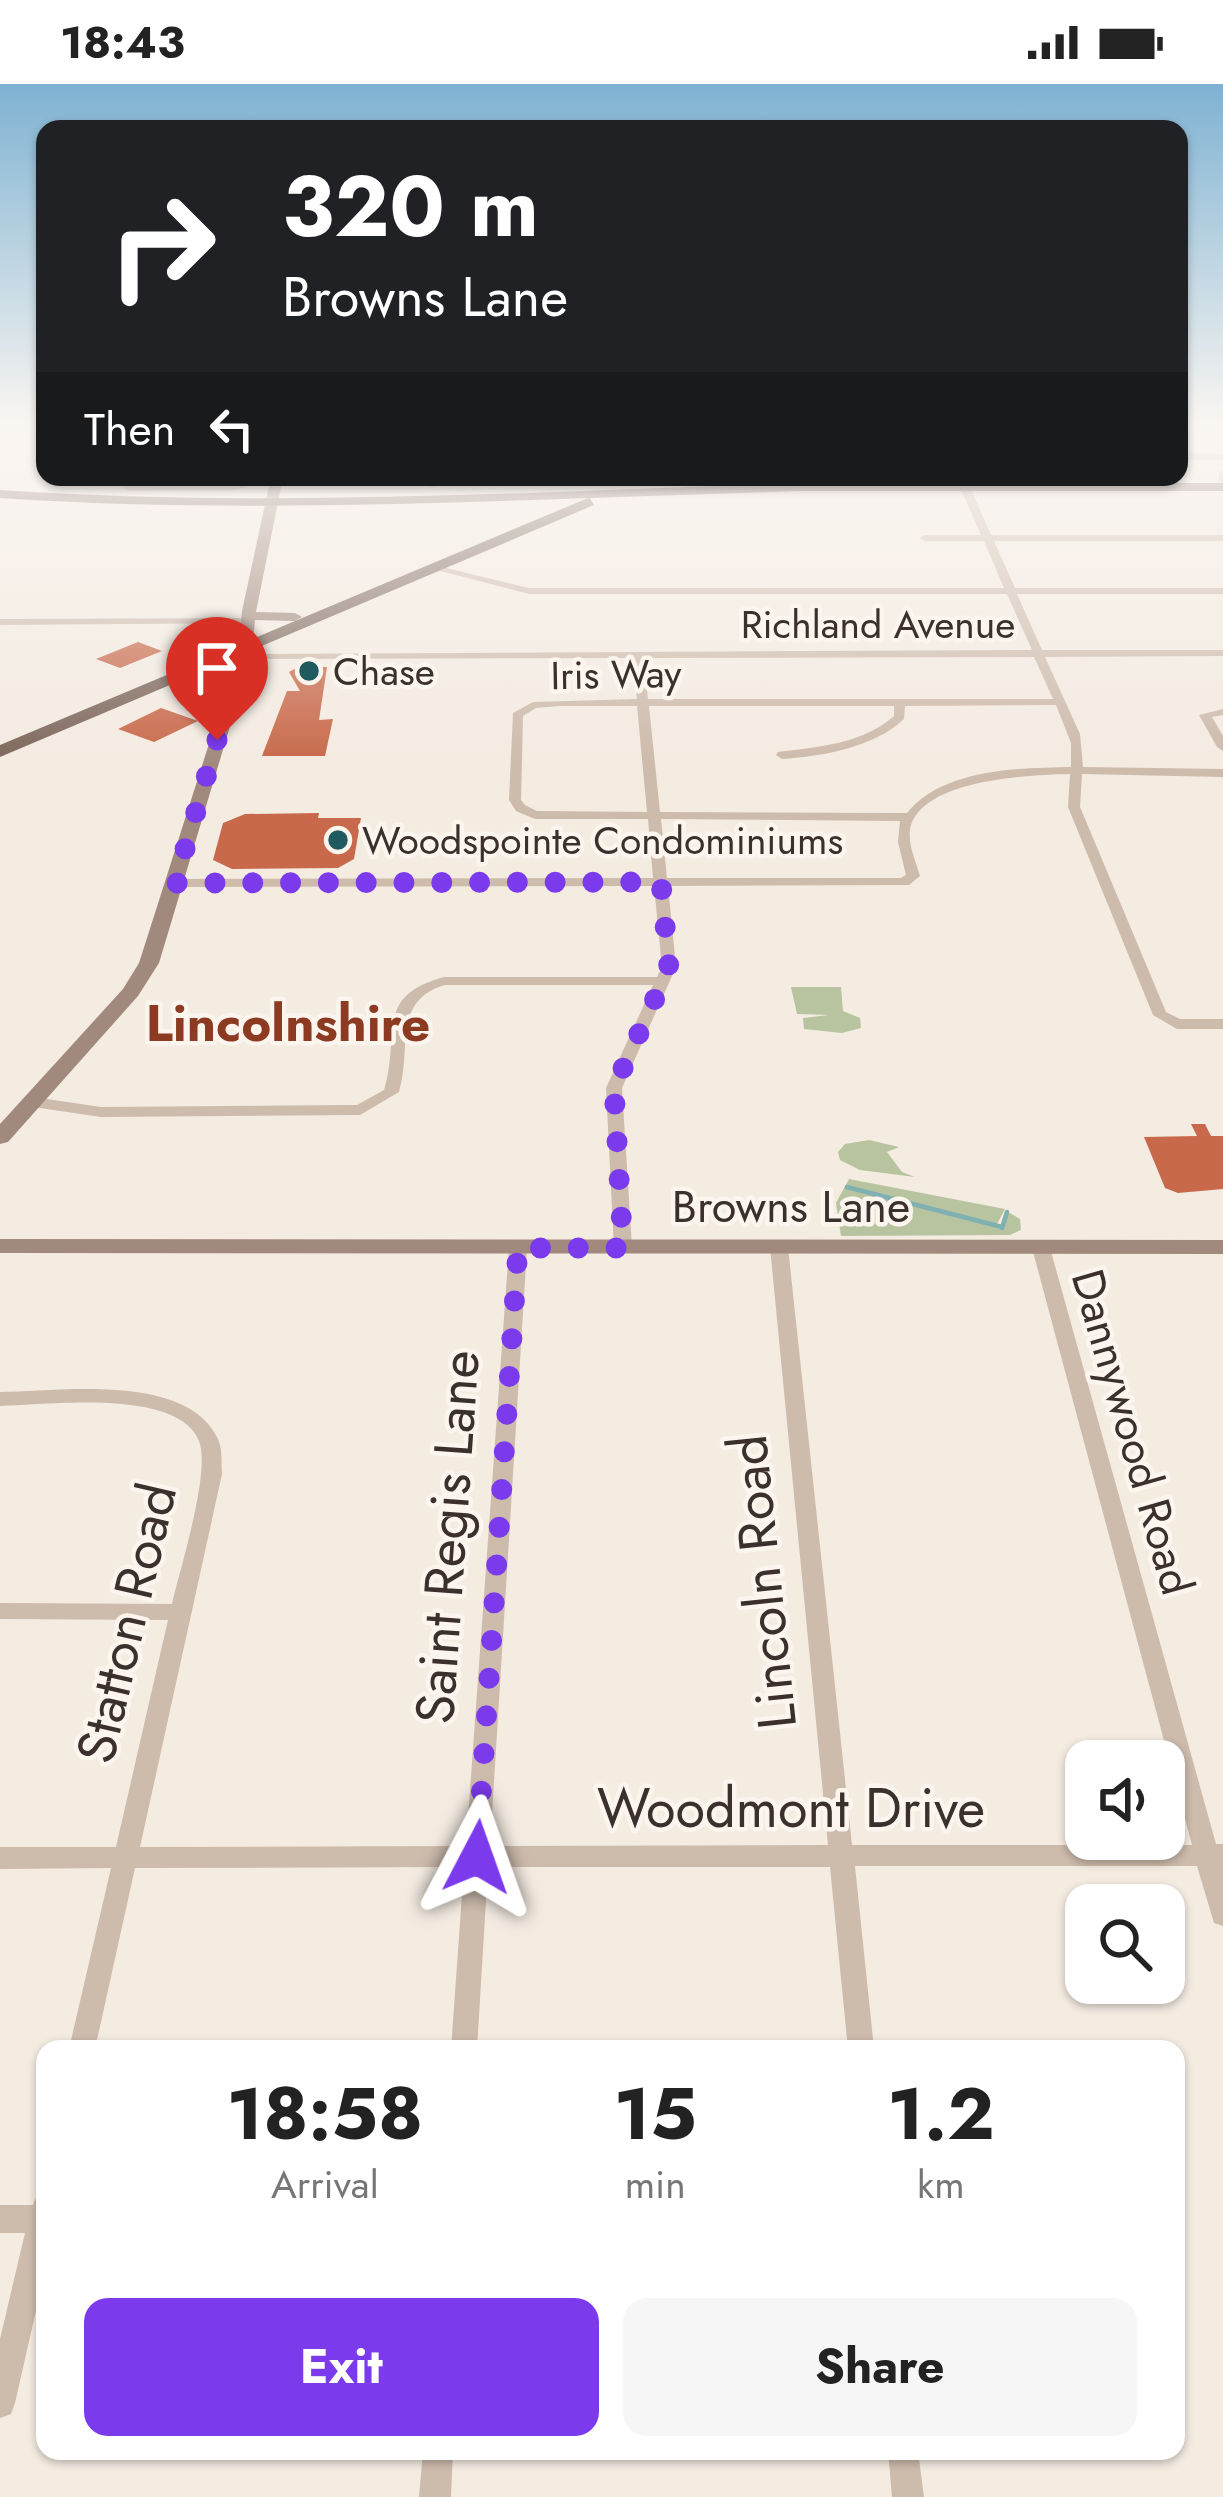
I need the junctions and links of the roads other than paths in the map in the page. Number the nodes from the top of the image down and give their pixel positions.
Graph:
1 (267, 540) edge
2 (480, 540) edge
3 (501, 540) edge
4 (989, 540) edge
5 (434, 568) junction
6 (1011, 591) junction
7 (1223, 591) edge
8 (0, 622) edge
9 (245, 641) junction
10 (1038, 653) junction
11 (1223, 653) edge
12 (638, 655) junction
13 (899, 702) junction
14 (1060, 702) junction
15 (641, 703) junction
16 (1223, 712) edge
17 (0, 742) edge
18 (1223, 748) edge
19 (0, 752) edge
20 (782, 755) dead end
21 (1076, 773) junction
22 (1223, 773) edge
23 (652, 817) junction
24 (908, 817) junction
25 (661, 882) junction
26 (175, 883) junction
27 (663, 981) junction
28 (1223, 1024) edge
29 (33, 1102) junction
30 (0, 1137) edge
31 (0, 1246) edge
32 (779, 1247) junction
33 (1223, 1247) edge
34 (518, 1248) junction
35 (623, 1248) junction
36 (1041, 1248) junction
37 (0, 1400) edge
38 (0, 1612) edge
39 (181, 1612) junction
40 (1215, 1855) edge
41 (841, 1856) junction
42 (125, 1857) junction
43 (477, 1857) junction
44 (0, 1858) edge
45 (1223, 1916) edge
46 (84, 2040) edge
47 (465, 2040) edge
48 (860, 2040) edge
49 (36, 2215) edge
50 (0, 2219) edge
51 (36, 2248) edge
52 (0, 2403) edge
53 (437, 2460) edge
54 (904, 2460) edge
55 (435, 2497) edge
56 (908, 2497) edge

1 - 9 street
2 - 9 main road
3 - 5 main road
4 - 6 street
5 - 6 street
5 - 9 main road
6 - 7 street
6 - 10 street
8 - 9 street, Richland Avenue
9 - 12 street, Richland Avenue
9 - 17 main road
9 - 19 main road
9 - 26 street
10 - 11 street, Richland Avenue
10 - 12 street, Richland Avenue
10 - 14 street
12 - 15 street
13 - 14 street, Iris Way
13 - 15 street, Iris Way
13 - 20 street
14 - 21 street
15 - 23 street
15 - 23 street, Iris Way
16 - 18 street
21 - 22 street
21 - 24 street
21 - 28 street
23 - 24 street, Iris Way
23 - 25 street
24 - 25 street
25 - 26 street
25 - 27 street
26 - 29 street
27 - 29 street
27 - 35 street
29 - 30 street
31 - 34 street, Browns Lane
32 - 35 street, Browns Lane
32 - 36 street, Browns Lane
32 - 41 street, Lincoln Road
33 - 36 street, Browns Lane
34 - 35 street, Browns Lane
34 - 43 street, Saint Regis Lane
36 - 40 street, Dannywood Road
37 - 39 street, Statton Road
38 - 39 street
39 - 42 street, Statton Road
40 - 41 street, Woodmont Drive
40 - 45 street, Dannywood Road
41 - 43 street, Woodmont Drive
41 - 48 street, Lincoln Road
42 - 43 street, Woodmont Drive
42 - 44 street, Woodmont Drive
42 - 46 street, Statton Road
43 - 47 street, Saint Regis Lane
49 - 50 street
51 - 52 street
53 - 55 street
54 - 56 street

